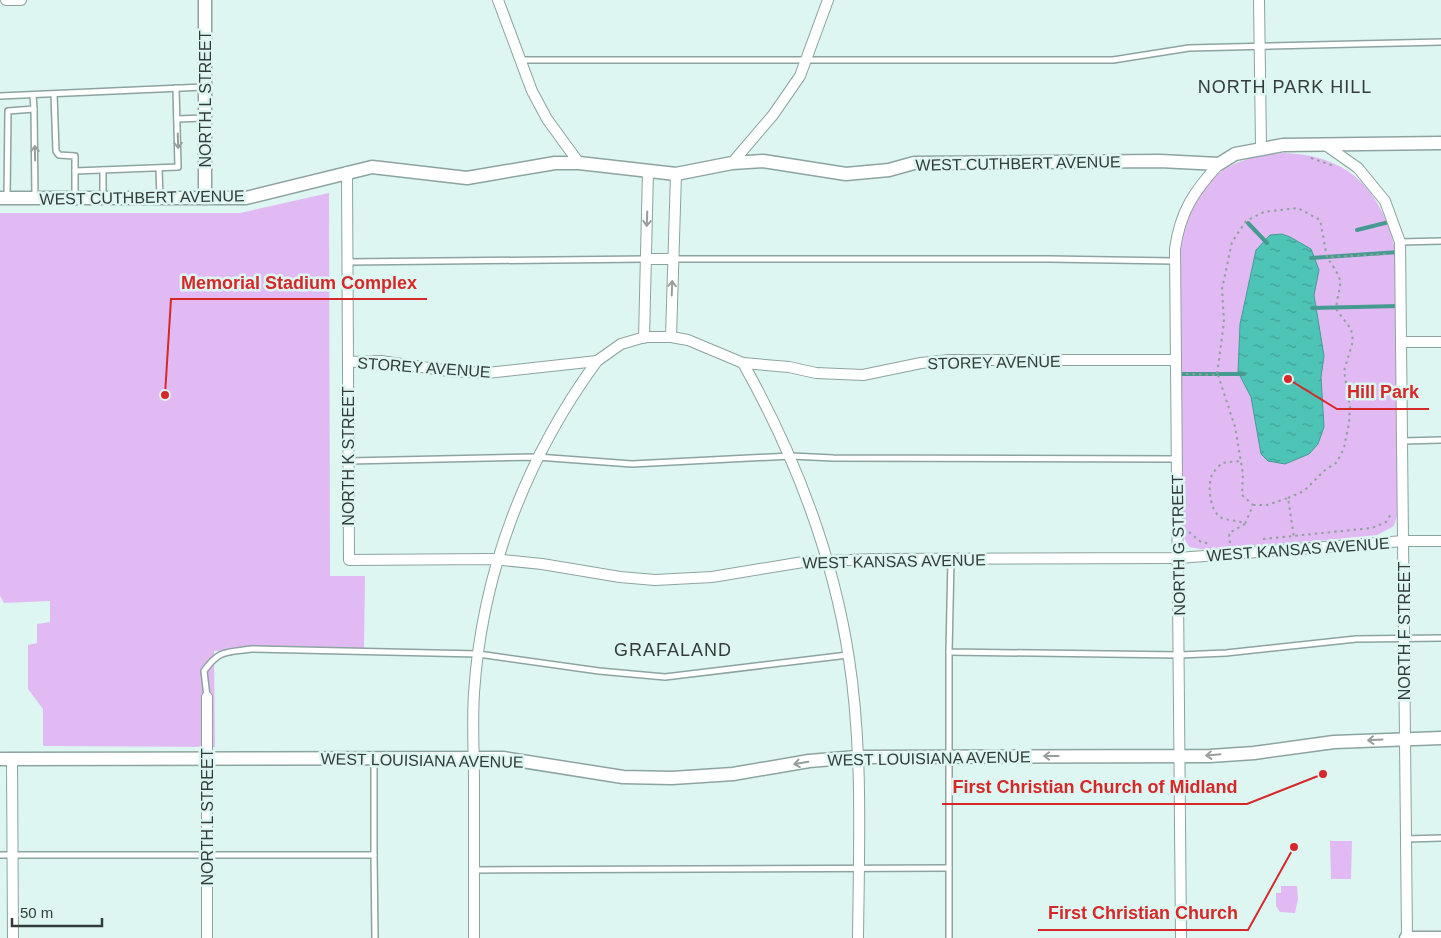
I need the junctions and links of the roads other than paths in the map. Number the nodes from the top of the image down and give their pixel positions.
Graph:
1 (6, 0) edge
2 (21, 0) edge
3 (205, 0) edge
4 (498, 0) edge
5 (828, 0) edge
6 (1259, 0) edge
7 (1441, 42) edge
8 (1260, 46) junction
9 (521, 60) junction
10 (806, 61) junction
11 (205, 86) junction
12 (176, 88) junction
13 (54, 94) junction
14 (33, 95) junction
15 (0, 96) edge
16 (34, 109) junction
17 (205, 118) junction
18 (177, 119) junction
19 (1441, 143) edge
20 (1324, 144) junction
21 (1261, 147) junction
22 (579, 163) junction
23 (732, 163) junction
24 (1219, 164) junction
25 (159, 169) junction
26 (103, 170) junction
27 (75, 171) junction
28 (648, 171) junction
29 (348, 172) junction
30 (676, 174) junction
31 (4, 198) edge
32 (35, 198) junction
33 (75, 198) junction
34 (103, 198) junction
35 (160, 198) junction
36 (206, 198) junction
37 (1441, 241) edge
38 (1400, 242) junction
39 (646, 258) junction
40 (673, 259) junction
41 (1174, 261) junction
42 (348, 262) junction
43 (671, 337) junction
44 (644, 338) junction
45 (1402, 342) junction
46 (1441, 342) edge
47 (1176, 360) junction
48 (596, 361) junction
49 (348, 362) junction
50 (743, 363) junction
51 (1441, 440) edge
52 (1403, 441) junction
53 (791, 456) junction
54 (537, 458) junction
55 (1177, 459) junction
56 (348, 461) junction
57 (1404, 541) junction
58 (1441, 541) edge
59 (1178, 558) junction
60 (499, 559) junction
61 (951, 559) junction
62 (349, 560) joint
63 (828, 561) junction
64 (1404, 638) junction
65 (1441, 638) edge
66 (949, 652) junction
67 (478, 654) junction
68 (848, 655) junction
69 (1180, 655) junction
70 (207, 697) joint
71 (1405, 738) junction
72 (1441, 738) edge
73 (949, 756) junction
74 (1180, 756) junction
75 (858, 757) junction
76 (374, 758) junction
77 (474, 758) junction
78 (6, 759) edge
79 (206, 759) junction
80 (1406, 838) junction
81 (1441, 838) edge
82 (207, 854) junction
83 (0, 855) edge
84 (12, 855) junction
85 (374, 855) junction
86 (949, 868) junction
87 (474, 870) junction
88 (858, 870) junction
89 (13, 938) edge
90 (207, 938) edge
91 (375, 938) edge
92 (474, 938) edge
93 (858, 938) edge
94 (949, 938) edge
95 (1181, 938) edge
96 (1407, 938) edge
97 (1441, 938) edge

1 - 2 street
3 - 11 street, NORTH L STREET
4 - 9 street
5 - 10 street
6 - 8 street
7 - 8 lane
8 - 10 lane
8 - 21 street
9 - 10 lane
9 - 22 street
10 - 23 street
11 - 12 lane
11 - 17 street, NORTH L STREET
12 - 13 lane
12 - 18 lane
13 - 14 lane
13 - 27 lane
14 - 15 lane
14 - 16 lane
16 - 31 lane
32 -> 16 lane
17 - 18 lane
17 - 36 street, NORTH L STREET
18 -> 25 lane
19 - 20 street
20 - 21 street
20 - 38 street, NORTH F STREET
21 - 24 street
22 - 28 street, WEST CUTHBERT AVENUE
22 - 29 street, WEST CUTHBERT AVENUE
23 - 24 street, WEST CUTHBERT AVENUE
23 - 30 street, WEST CUTHBERT AVENUE
24 - 41 street, NORTH G STREET
25 - 26 lane
25 - 35 lane
26 - 27 lane
26 - 34 lane
27 - 33 lane
28 - 30 street, WEST CUTHBERT AVENUE
28 -> 39 street
29 - 36 street, WEST CUTHBERT AVENUE
29 - 42 street, NORTH K STREET
30 - 40 street
31 - 32 street, WEST CUTHBERT AVENUE
32 - 33 street, WEST CUTHBERT AVENUE
33 - 34 street, WEST CUTHBERT AVENUE
34 - 35 street, WEST CUTHBERT AVENUE
35 - 36 street, WEST CUTHBERT AVENUE
37 - 38 lane
38 - 45 street, NORTH F STREET
39 - 40 street
39 - 42 lane
39 - 44 street
40 - 41 lane
43 -> 40 street
41 - 47 street, NORTH G STREET
42 - 49 street, NORTH K STREET
43 - 44 street, STOREY AVENUE
43 - 50 street, STOREY AVENUE
44 - 48 street, STOREY AVENUE
45 - 46 street
45 - 52 street, NORTH F STREET
47 - 50 street, STOREY AVENUE
47 - 55 street, NORTH G STREET
48 - 49 street, STOREY AVENUE
48 - 54 street
49 - 56 street, NORTH K STREET
50 - 53 street
51 - 52 lane
52 - 57 street, NORTH F STREET
53 - 54 lane
53 - 55 lane
53 - 63 street
54 - 56 lane
54 - 60 street
55 - 59 street, NORTH G STREET
56 - 62 street, NORTH K STREET
57 - 58 street, WEST KANSAS AVENUE
57 - 59 street, WEST KANSAS AVENUE
57 - 64 street, NORTH F STREET
59 - 61 street, WEST KANSAS AVENUE
59 - 69 street, NORTH G STREET
60 - 62 street, WEST KANSAS AVENUE
60 - 63 street, WEST KANSAS AVENUE
60 - 67 street
61 - 63 street, WEST KANSAS AVENUE
61 - 66 lane
63 - 68 street
64 - 65 lane
64 - 69 lane
64 - 71 street, NORTH F STREET
66 - 69 lane
66 - 73 lane
67 - 68 lane
67 - 70 lane
67 - 77 street
68 - 75 street
69 - 74 street, NORTH G STREET
70 - 79 street, NORTH L STREET
71 - 72 street, WEST LOUISIANA AVENUE
71 -> 74 street, WEST LOUISIANA AVENUE
71 - 80 street, NORTH F STREET
74 -> 73 street, WEST LOUISIANA AVENUE
73 - 75 street, WEST LOUISIANA AVENUE
73 - 86 lane
74 - 95 street, NORTH G STREET
75 -> 77 street, WEST LOUISIANA AVENUE
75 - 88 street
76 - 77 street, WEST LOUISIANA AVENUE
76 - 79 street, WEST LOUISIANA AVENUE
76 - 85 lane
77 - 87 street
78 - 79 street, WEST LOUISIANA AVENUE
78 - 84 street
79 - 82 street, NORTH L STREET
80 - 81 lane
80 - 96 street, NORTH F STREET
82 - 84 lane
82 - 85 lane
82 - 90 street, NORTH L STREET
83 - 84 lane
84 - 89 street
85 - 91 lane
86 - 88 lane
86 - 94 lane
87 - 88 lane
87 - 92 street
88 - 93 street
96 - 97 street

